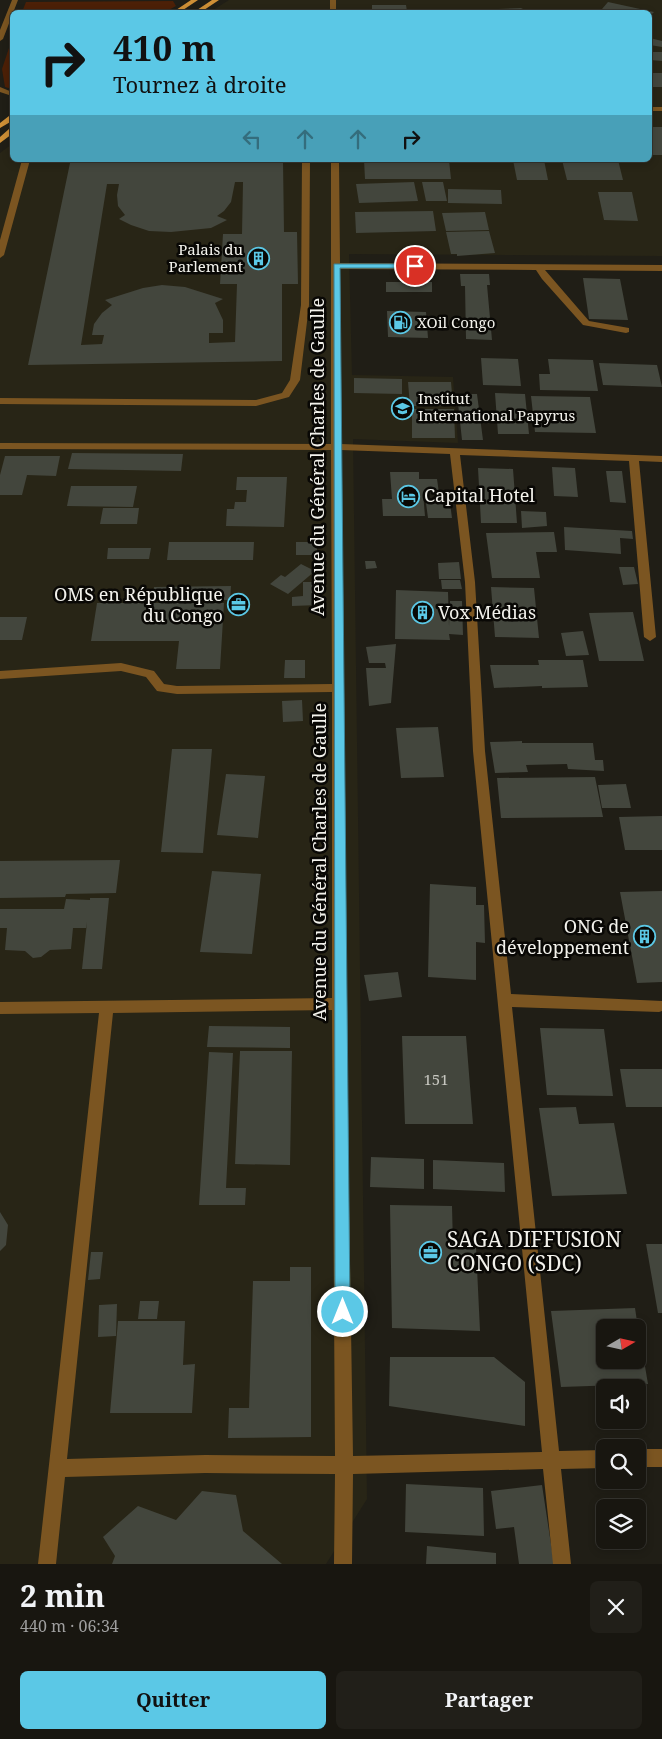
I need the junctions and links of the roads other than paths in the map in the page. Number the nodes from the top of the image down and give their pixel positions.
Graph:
1 (195, 0) edge
2 (216, 0) edge
3 (179, 10) edge
4 (200, 10) edge
5 (10, 13) edge
6 (0, 39) edge
7 (10, 133) edge
8 (0, 141) edge
9 (25, 162) edge
10 (306, 162) edge
11 (335, 162) edge
12 (0, 255) edge
13 (336, 266) junction
14 (539, 267) junction
15 (662, 268) edge
16 (626, 330) dead end
17 (0, 402) edge
18 (0, 446) edge
19 (337, 447) junction
20 (455, 452) junction
21 (634, 458) junction
22 (662, 459) edge
23 (650, 637) dead end
24 (0, 675) edge
25 (338, 688) junction
26 (505, 1000) junction
27 (339, 1004) junction
28 (107, 1006) junction
29 (659, 1006) dead end
30 (0, 1008) edge
31 (646, 1458) edge
32 (662, 1458) edge
33 (596, 1459) edge
34 (551, 1460) junction
35 (344, 1465) junction
36 (57, 1468) junction
37 (46, 1564) edge
38 (343, 1564) edge
39 (562, 1564) edge

1 - 3 main road
2 - 4 main road
5 - 6 street
7 - 8 main road
9 - 12 street
10 - 17 street
11 - 13 street, Avenue du Général Charles de Gaulle
13 - 14 street
13 - 19 street, Avenue du Général Charles de Gaulle
14 - 15 street
14 - 16 street
18 - 19 street
19 - 20 street
19 - 25 street, Avenue du Général Charles de Gaulle
20 - 21 street
20 - 26 street
21 - 22 street
21 - 23 street
24 - 25 street
25 - 27 street, Avenue du Général Charles de Gaulle
26 - 29 street
26 - 34 street
27 - 28 street
27 - 35 street, Avenue du Général Charles de Gaulle
28 - 30 street
28 - 36 street
31 - 32 street
33 - 34 street
34 - 35 street
34 - 39 street
35 - 36 street
35 - 38 street, Avenue du Général Charles de Gaulle
36 - 37 street

